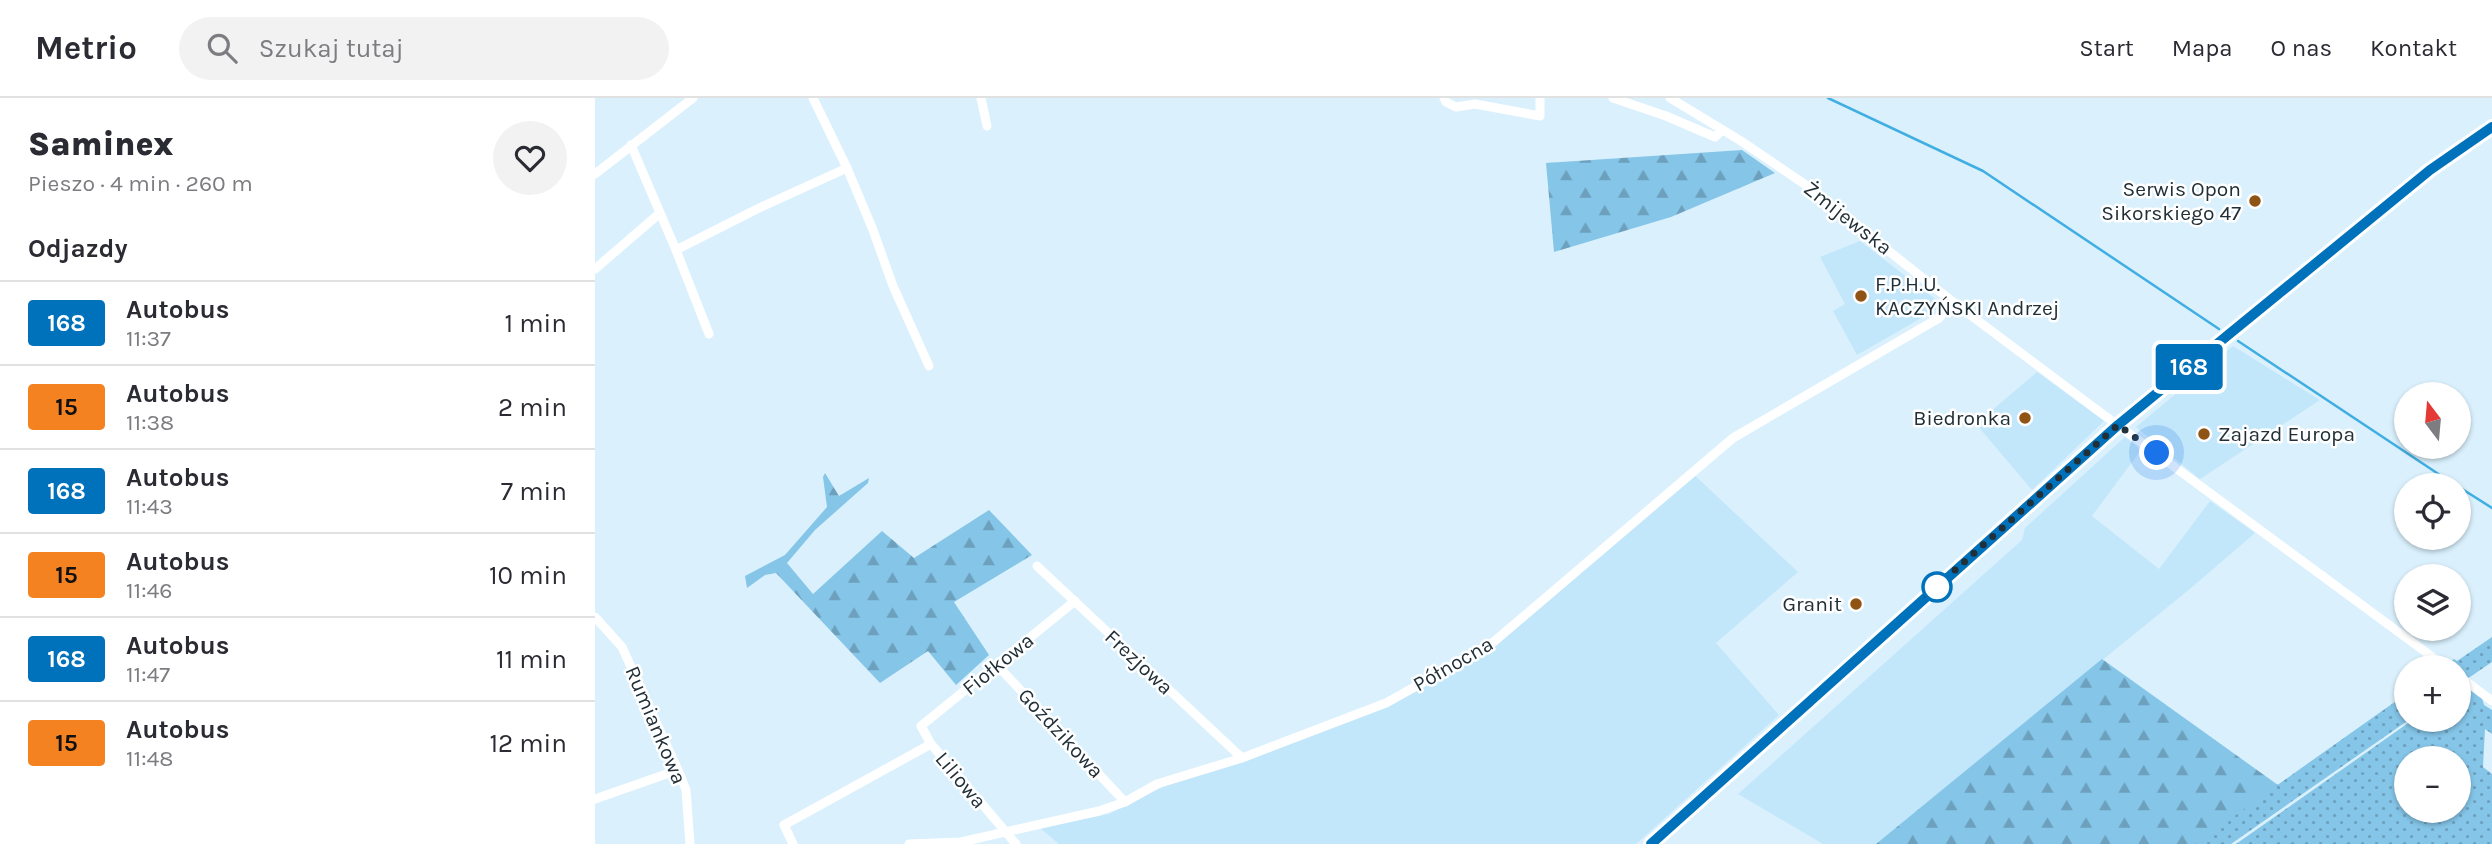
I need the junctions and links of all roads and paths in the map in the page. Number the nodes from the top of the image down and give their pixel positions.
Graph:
1 (693, 98) edge
2 (813, 98) edge
3 (981, 98) edge
4 (1444, 98) edge
5 (1540, 98) edge
6 (1613, 98) edge
7 (1670, 98) edge
8 (987, 126) dead end
9 (2492, 127) edge
10 (1723, 130) junction
11 (631, 145) junction
12 (847, 168) junction
13 (595, 174) edge
14 (660, 213) junction
15 (676, 250) junction
16 (595, 269) edge
17 (1953, 302) junction
18 (709, 334) dead end
19 (929, 366) dead end
20 (2118, 425) junction
21 (1037, 566) dead end
22 (1075, 601) junction
23 (595, 617) edge
24 (2430, 655) edge
25 (997, 665) junction
26 (2471, 685) edge
27 (2492, 701) edge
28 (921, 726) joint
29 (931, 744) junction
30 (1242, 758) junction
31 (678, 770) junction
32 (595, 799) edge
33 (1125, 802) junction
34 (1005, 832) junction
35 (690, 844) edge
36 (793, 844) edge
37 (909, 844) edge
38 (1016, 844) edge
39 (1651, 844) edge

1 - 11 street
2 - 12 street
3 - 8 street
4 - 5 street
6 - 10 street
7 - 10 street, Żmijewska
9 - 20 main road
10 - 17 street, Żmijewska
11 - 13 street
11 - 14 street
12 - 15 street
12 - 19 street
14 - 15 street
14 - 16 street
15 - 18 street
17 - 20 street, Żmijewska
17 - 30 street, Północna
20 - 24 street, Żmijewska
20 - 39 main road
21 - 22 street, Frezjowa
22 - 25 street, Fiołkowa
22 - 30 street, Frezjowa
23 - 31 street, Rumiankowa
25 - 28 street, Fiołkowa
25 - 33 street, Goździkowa
26 - 27 street
28 - 29 street, Liliowa
29 - 34 street, Liliowa
29 - 36 street
30 - 33 street, Północna
31 - 32 street
31 - 35 street, Rumiankowa
33 - 34 street, Północna
34 - 37 street, Północna
34 - 38 street, Liliowa

